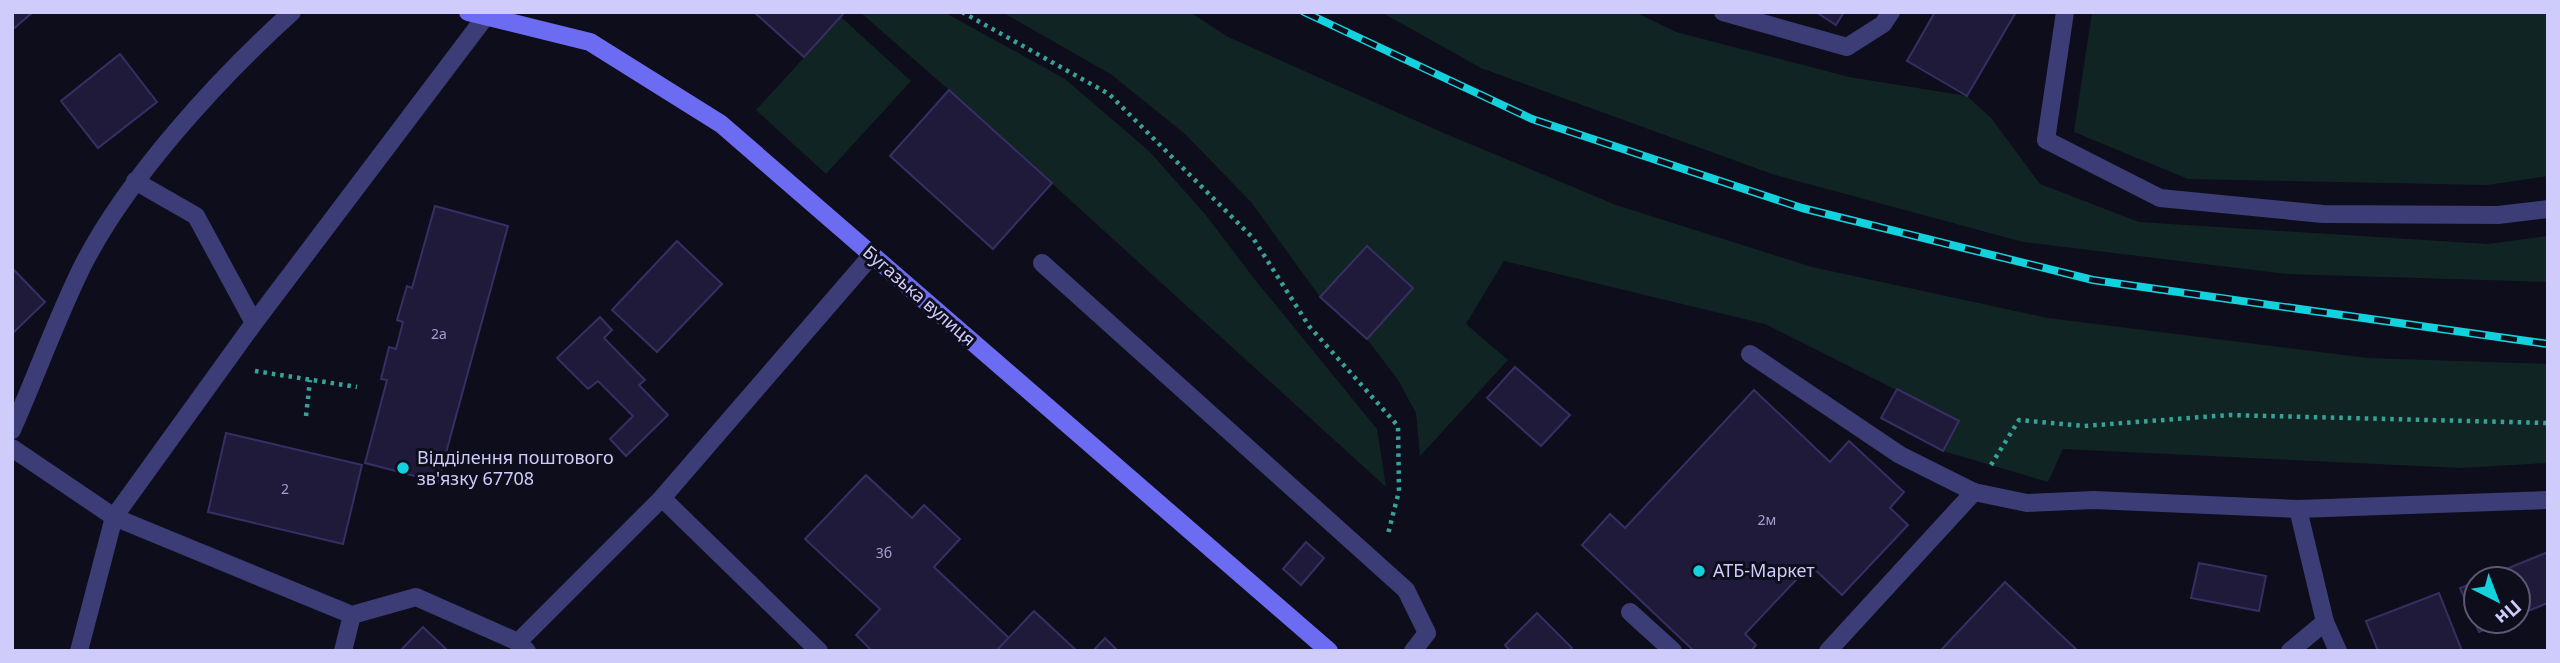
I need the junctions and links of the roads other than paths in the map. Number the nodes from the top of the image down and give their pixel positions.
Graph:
1 (292, 12) edge
2 (468, 12) edge
3 (1891, 12) edge
4 (2065, 12) edge
5 (1727, 13) edge
6 (486, 16) junction
7 (135, 181) junction
8 (2548, 209) edge
9 (872, 255) junction
10 (1042, 263) dead end
11 (254, 323) junction
12 (1750, 354) dead end
13 (12, 429) edge
14 (12, 448) edge
15 (1975, 492) junction
16 (662, 498) junction
17 (2548, 500) edge
18 (2298, 509) junction
19 (114, 517) junction
20 (1630, 612) dead end
21 (352, 615) junction
22 (2325, 622) junction
23 (523, 647) edge
24 (79, 651) edge
25 (343, 651) edge
26 (819, 651) edge
27 (1329, 651) edge
28 (1413, 651) edge
29 (1673, 651) edge
30 (1828, 651) edge
31 (2290, 651) edge
32 (2337, 651) edge

1 - 7 street
2 - 6 street, Бугазька вулиця
3 - 5 street
4 - 8 street
6 - 9 street, Бугазька вулиця
6 - 11 street
7 - 11 street
7 - 13 street
9 - 16 street
9 - 27 street, Бугазька вулиця
10 - 28 street
11 - 19 street
12 - 15 street
14 - 19 street
15 - 18 street
15 - 30 street
16 - 23 street
16 - 26 street
17 - 18 street
18 - 22 street
19 - 21 street
19 - 24 street
20 - 29 street
21 - 23 street
21 - 25 street
22 - 31 street
22 - 32 street

